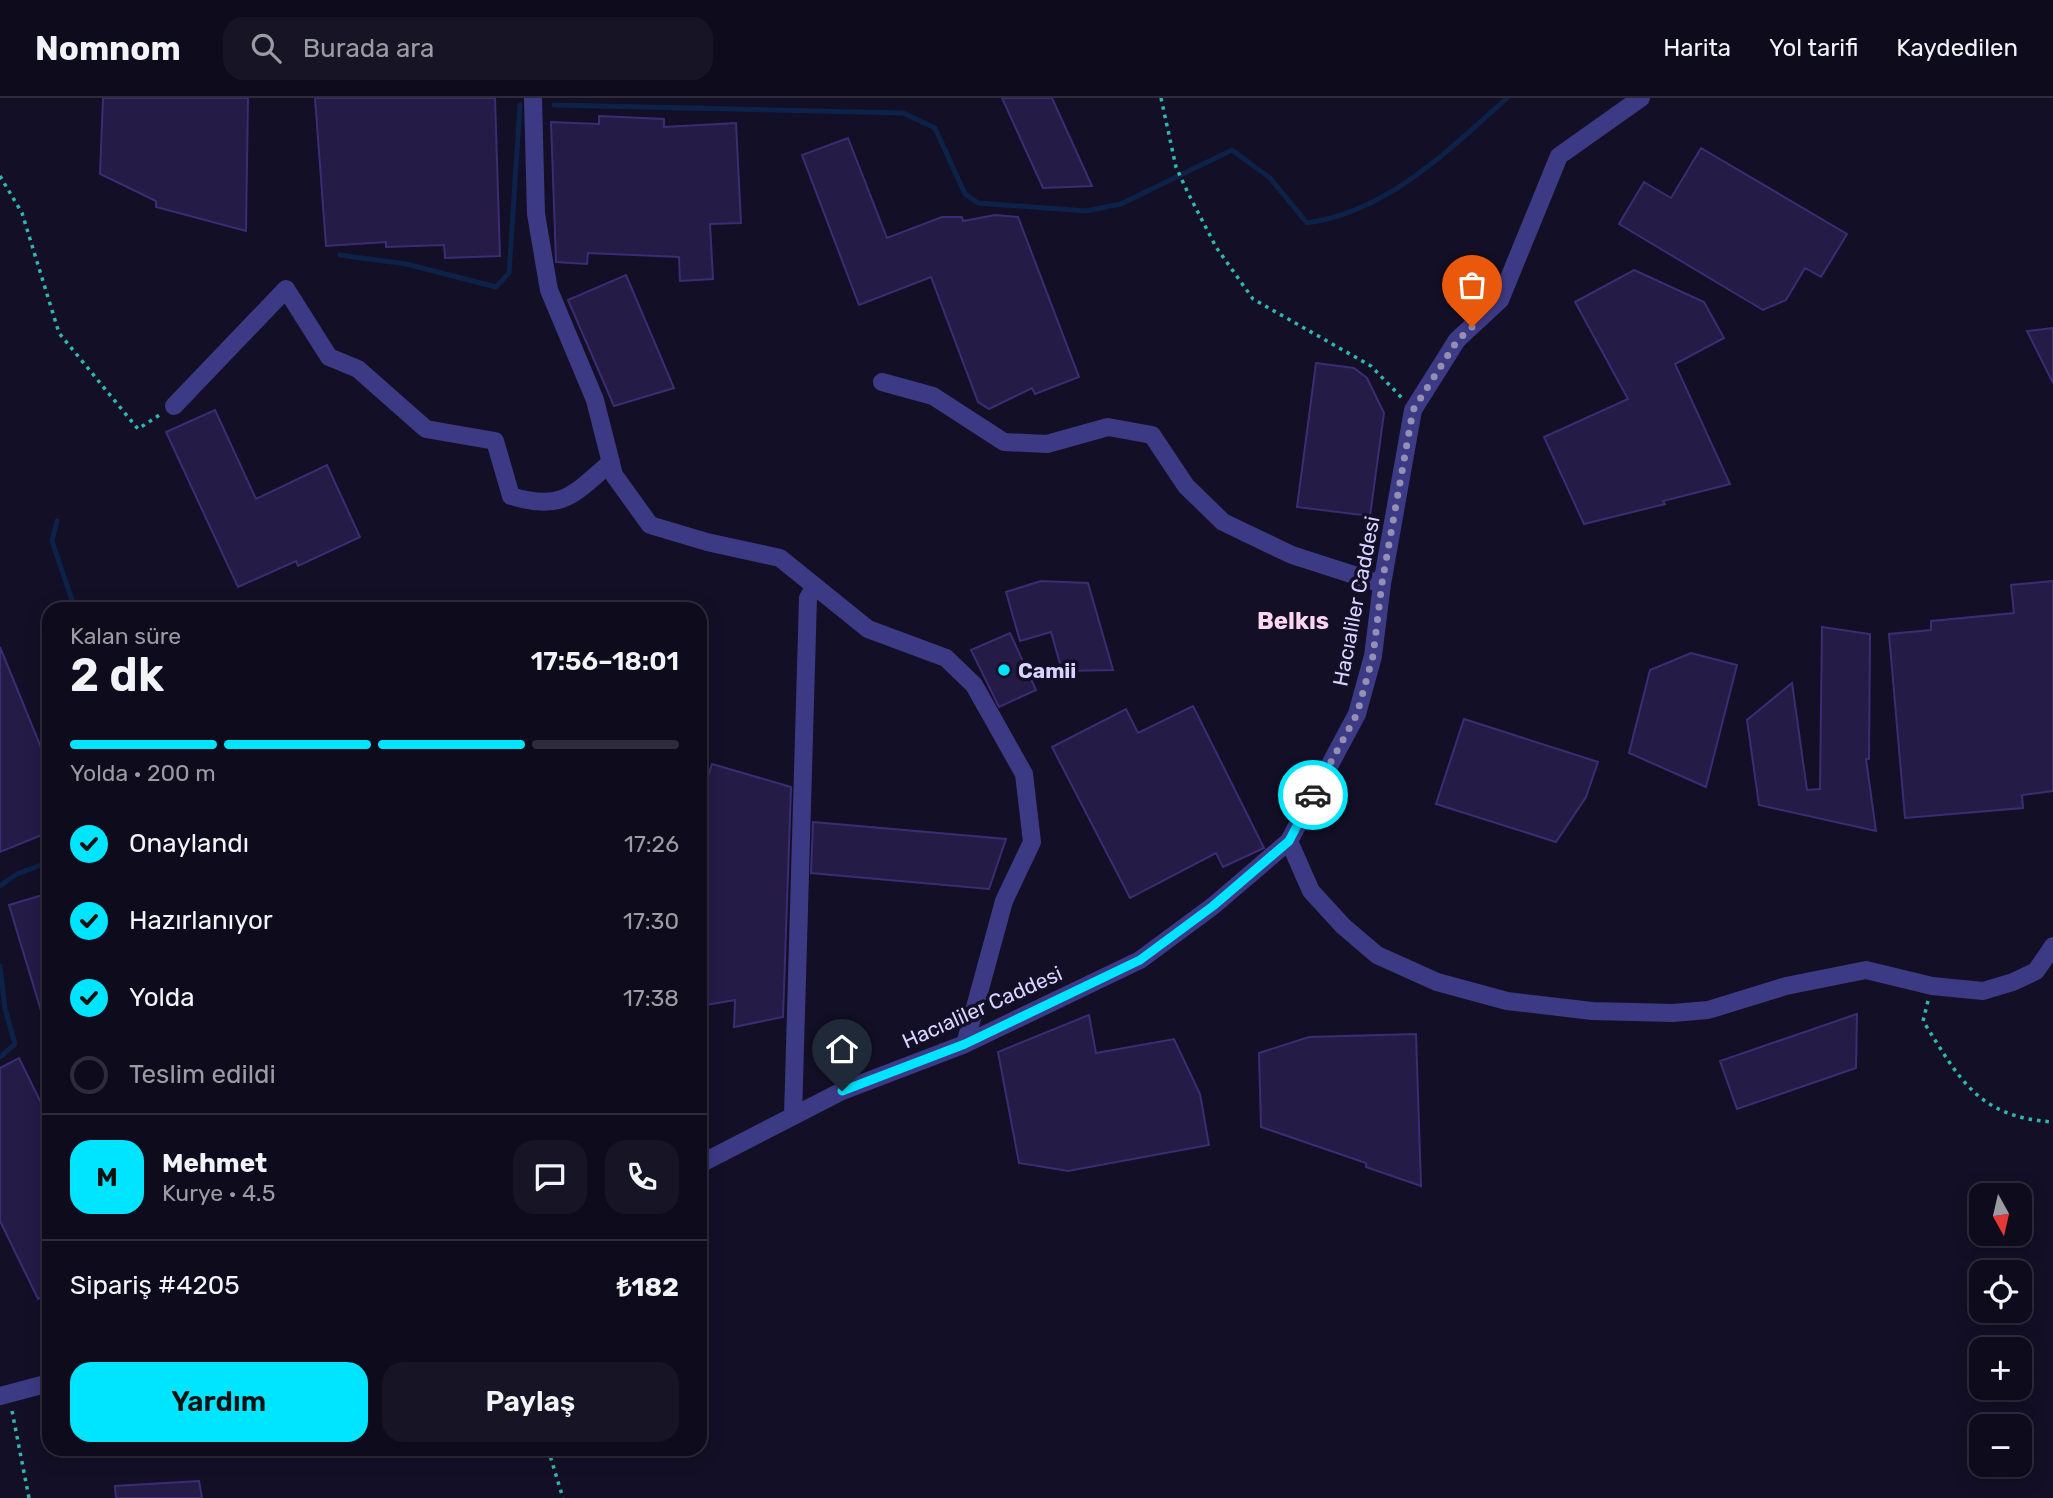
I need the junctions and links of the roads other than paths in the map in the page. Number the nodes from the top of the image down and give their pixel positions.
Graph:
1 (533, 98) edge
2 (1641, 98) edge
3 (883, 382) dead end
4 (174, 406) road end
5 (611, 462) junction
6 (1382, 583) junction
7 (815, 586) junction
8 (1289, 841) junction
9 (2053, 946) edge
10 (965, 1044) junction
11 (793, 1116) junction
12 (707, 1160) edge
13 (42, 1385) edge
14 (4, 1395) edge

1 - 5 street
2 - 6 street, Hacıaliler Caddesi
3 - 6 street
4 - 5 street
5 - 7 street
6 - 8 street, Hacıaliler Caddesi
7 - 10 street
7 - 11 street
8 - 9 street
8 - 10 street, Hacıaliler Caddesi
10 - 11 street, Hacıaliler Caddesi
11 - 12 street, Hacıaliler Caddesi
13 - 14 street

